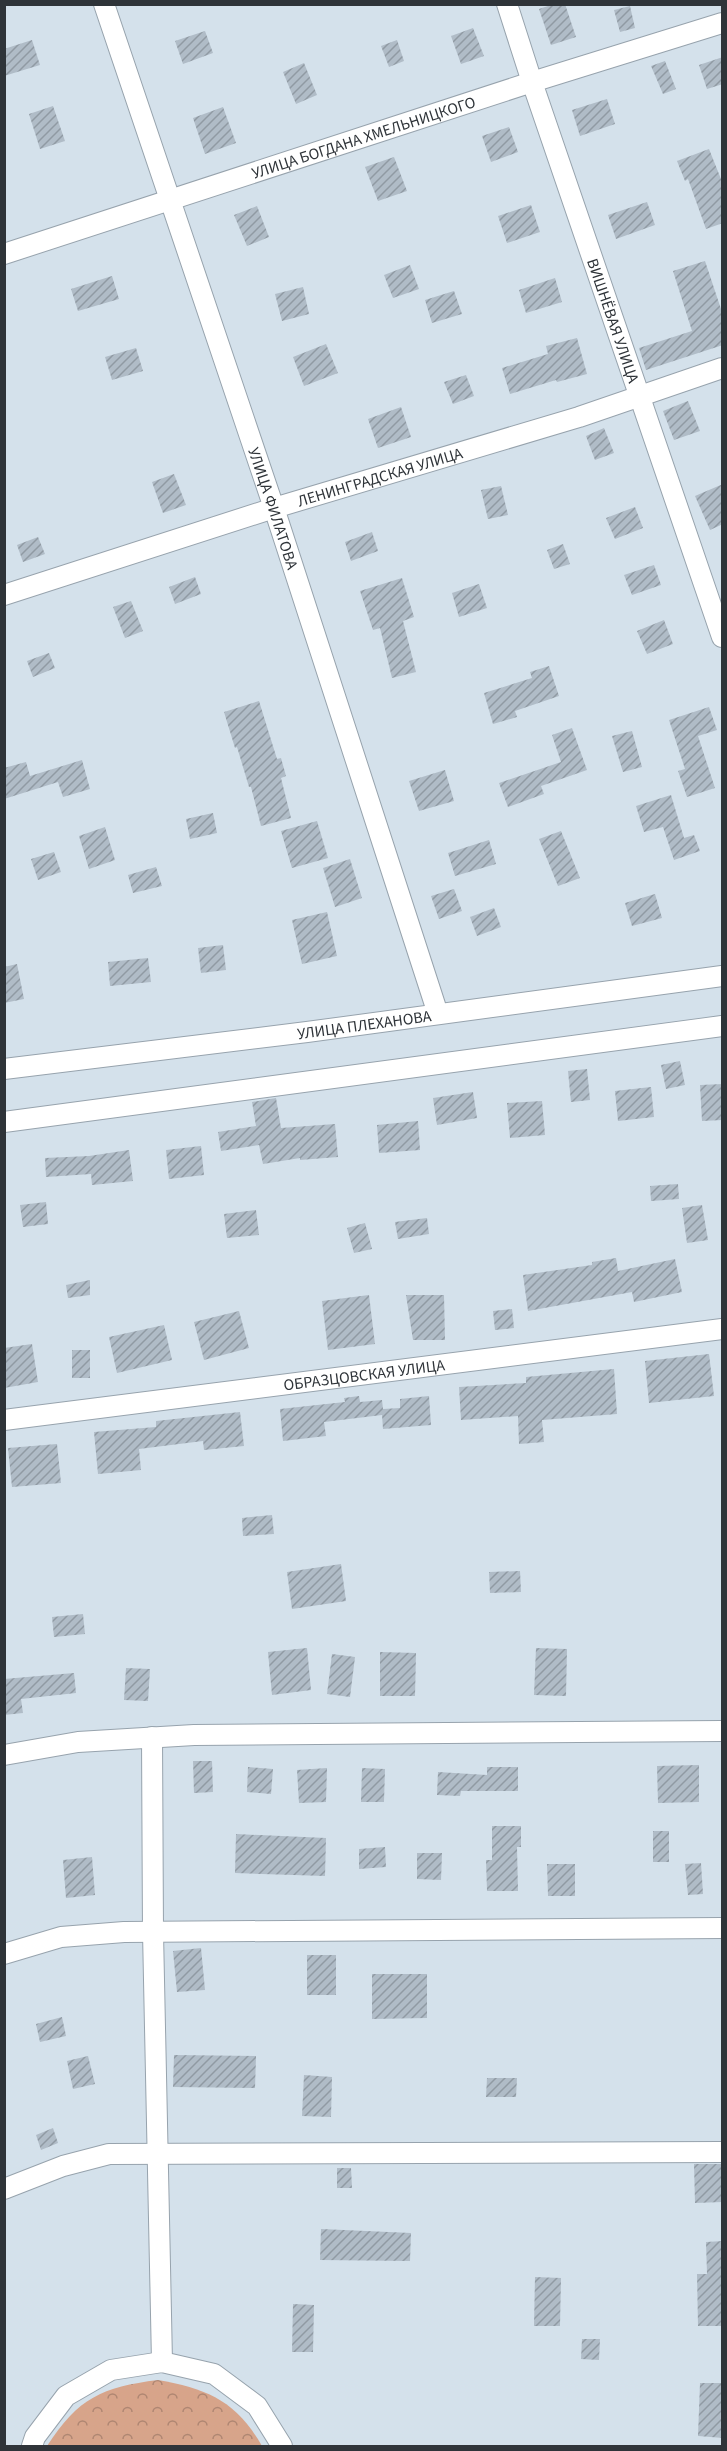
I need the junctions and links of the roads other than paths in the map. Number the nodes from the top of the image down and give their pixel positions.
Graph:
1 (104, 4) edge
2 (507, 4) edge
3 (723, 23) edge
4 (532, 82) junction
5 (171, 201) junction
6 (4, 254) edge
7 (723, 368) edge
8 (638, 395) junction
9 (274, 508) junction
10 (4, 595) edge
11 (723, 638) edge
12 (723, 976) edge
13 (438, 1014) junction
14 (723, 1026) edge
15 (4, 1069) edge
16 (4, 1122) edge
17 (723, 1329) edge
18 (4, 1420) edge
19 (723, 1731) edge
20 (152, 1737) junction
21 (4, 1755) edge
22 (723, 1928) edge
23 (153, 1932) junction
24 (4, 1954) edge
25 (723, 2152) edge
26 (156, 2153) junction
27 (4, 2189) edge
28 (162, 2362) junction
29 (32, 2446) edge
30 (282, 2446) edge

1 - 5 street, УЛИЦА ФИЛАТОВА
2 - 4 street, ВИШНЁВАЯ УЛИЦА
3 - 4 street, УЛИЦА БОГДАНА ХМЕЛЬНИЦКОГО
4 - 5 street, УЛИЦА БОГДАНА ХМЕЛЬНИЦКОГО
4 - 8 street, ВИШНЁВАЯ УЛИЦА
5 - 6 street, УЛИЦА БОГДАНА ХМЕЛЬНИЦКОГО
5 - 9 street, УЛИЦА ФИЛАТОВА
7 - 8 street, ЛЕНИНГРАДСКАЯ УЛИЦА
8 - 9 street, ЛЕНИНГРАДСКАЯ УЛИЦА
8 - 11 street, ВИШНЁВАЯ УЛИЦА
9 - 10 street, ЛЕНИНГРАДСКАЯ УЛИЦА
9 - 13 street, УЛИЦА ФИЛАТОВА
12 - 13 street, УЛИЦА ПЛЕХАНОВА
13 - 15 street, УЛИЦА ПЛЕХАНОВА
14 - 16 street
17 - 18 street, ОБРАЗЦОВСКАЯ УЛИЦА
19 - 20 street
20 - 21 street
20 - 23 street
22 - 23 street
23 - 24 street
23 - 26 street
25 - 26 street
26 - 27 street
26 - 28 street
28 - 29 street
28 - 30 street

